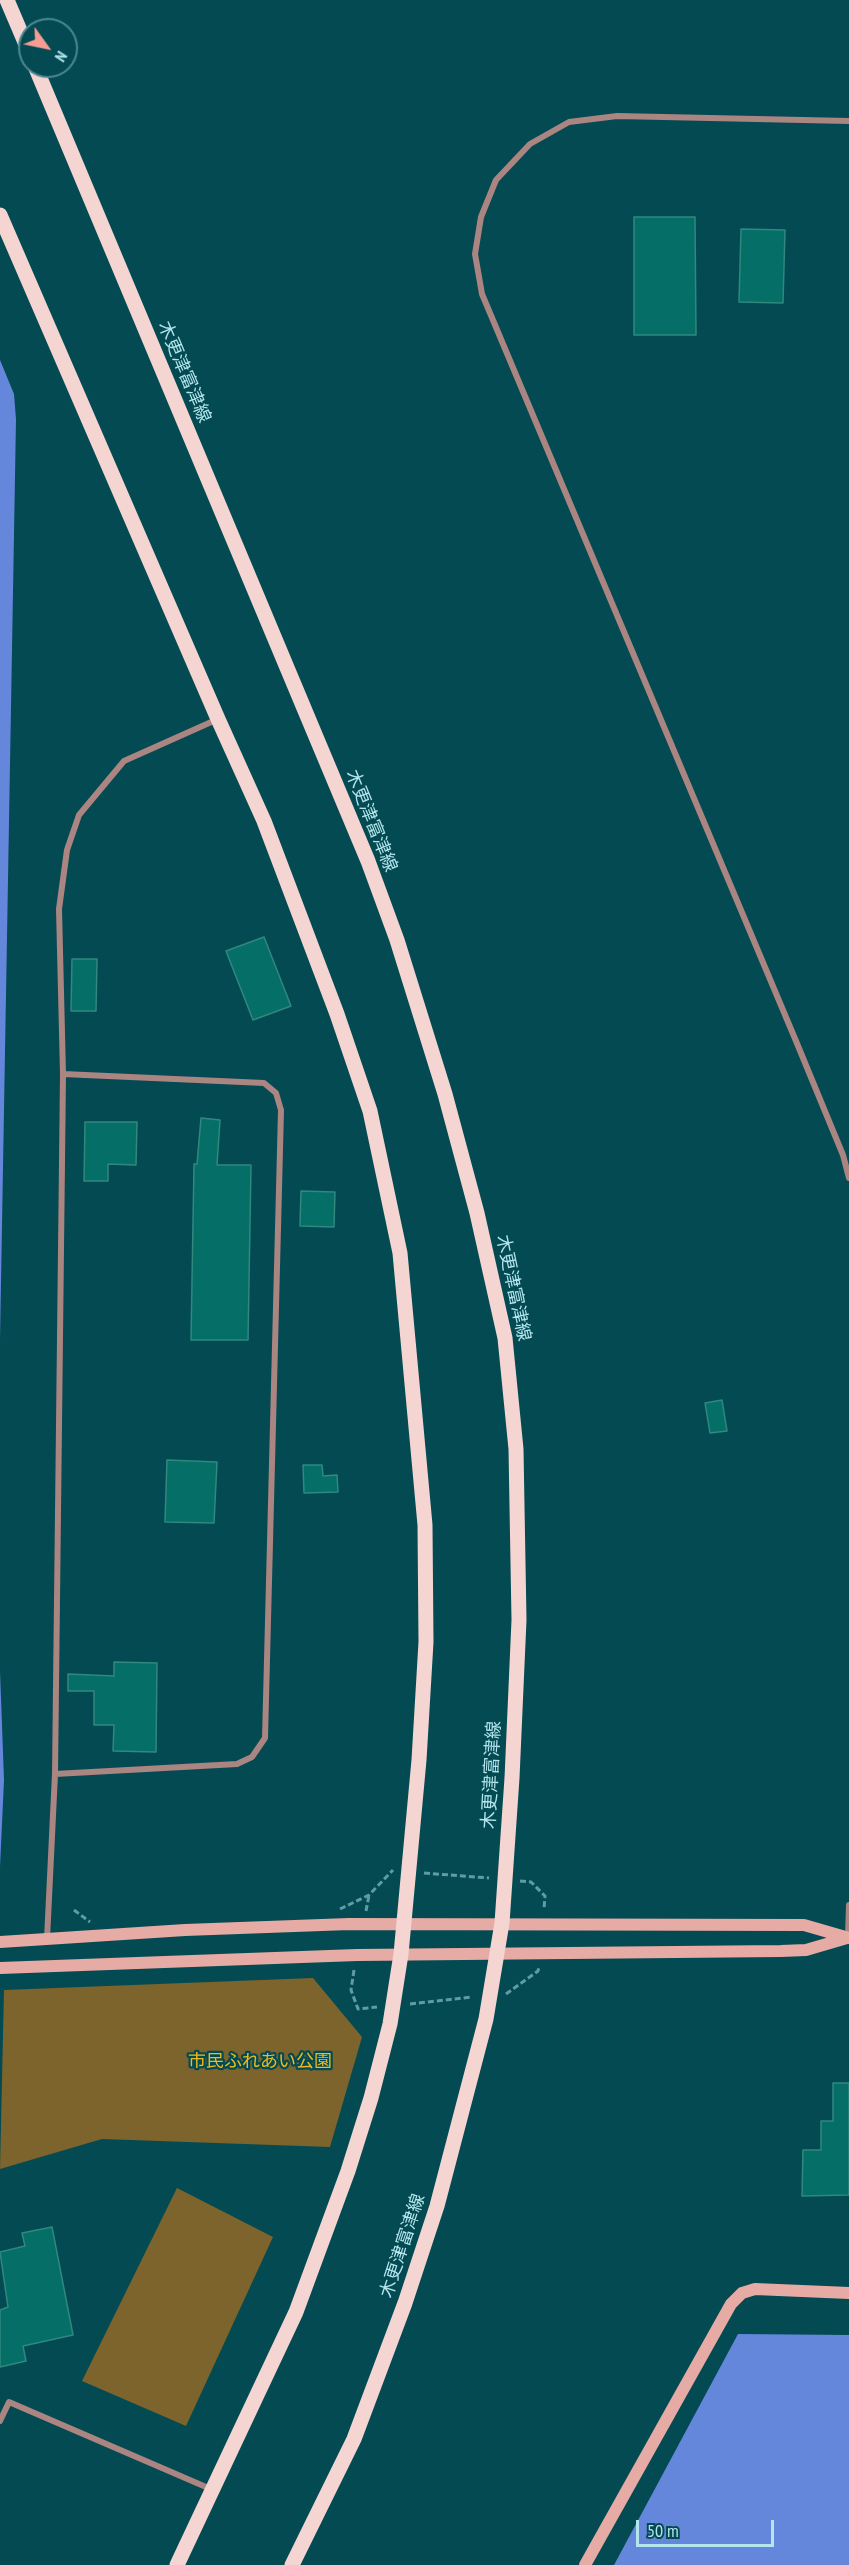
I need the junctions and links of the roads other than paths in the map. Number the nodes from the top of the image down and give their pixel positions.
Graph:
1 (7, 0) edge
2 (18, 26) edge
3 (40, 78) edge
4 (849, 120) edge
5 (0, 215) edge
6 (218, 719) junction
7 (63, 1074) junction
8 (849, 1178) edge
9 (55, 1774) junction
10 (849, 1905) edge
11 (405, 1923) junction
12 (502, 1923) junction
13 (849, 1938) edge
14 (47, 1939) junction
15 (4, 1942) edge
16 (497, 1953) junction
17 (401, 1954) junction
18 (5, 1968) edge
19 (849, 2292) edge
20 (0, 2421) edge
21 (214, 2490) junction
22 (177, 2565) edge
23 (292, 2565) edge
24 (585, 2565) edge

1 - 2 main road
3 - 12 main road, 木更津富津線
4 - 8 street
5 - 6 main road
6 - 7 street
6 - 11 main road
7 - 9 street
7 - 9 street
9 - 14 street
10 - 13 street
11 - 12 street
11 - 14 street
11 - 17 main road
12 - 13 street
12 - 16 main road, 木更津富津線
13 - 16 street
14 - 15 street
16 - 17 street
16 - 23 main road, 木更津富津線
17 - 18 street
17 - 21 main road
19 - 24 street
20 - 21 street
21 - 22 main road

